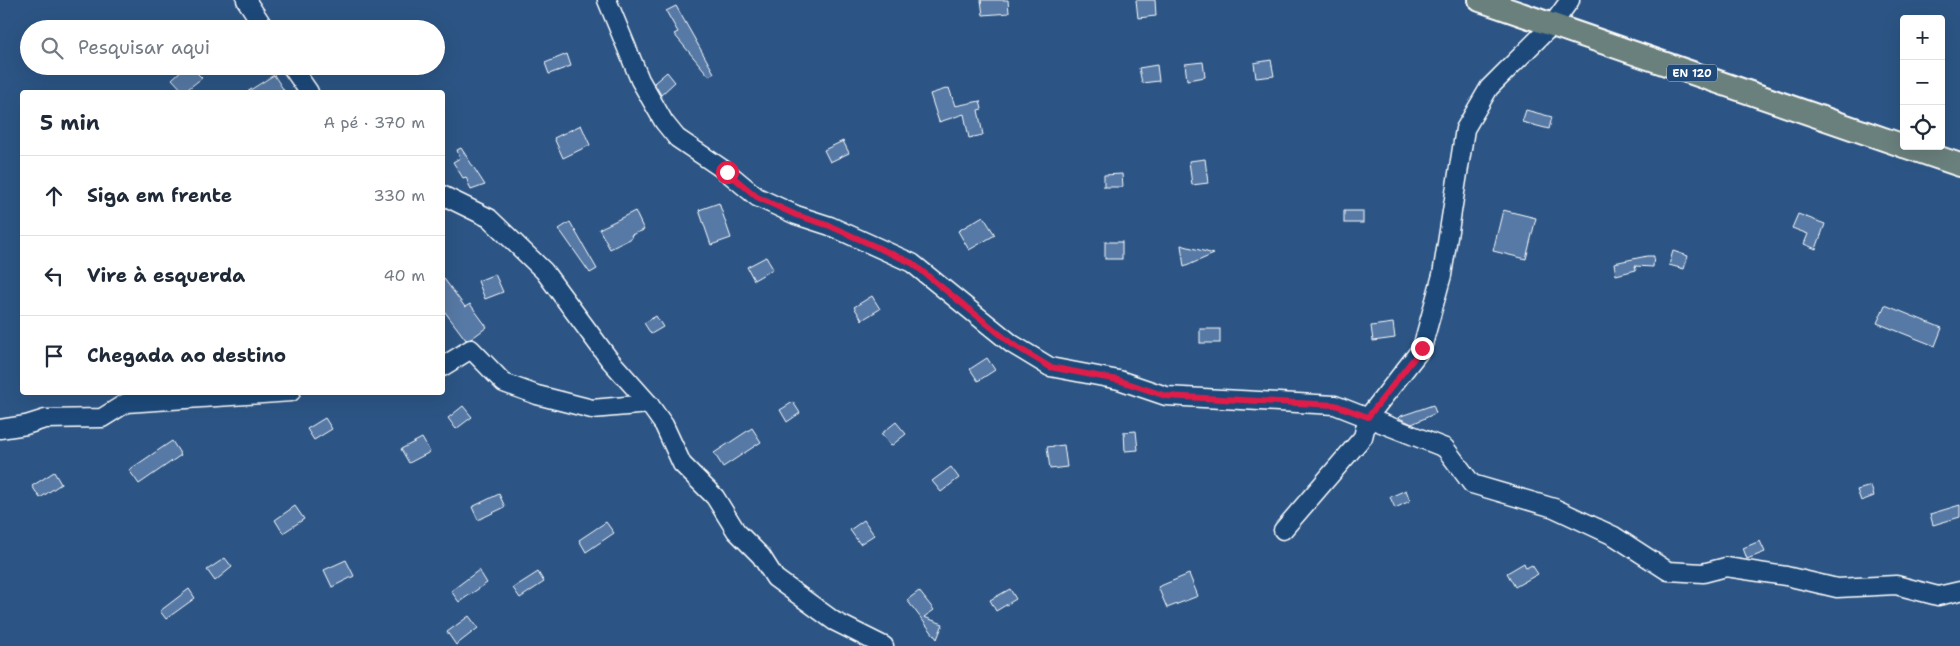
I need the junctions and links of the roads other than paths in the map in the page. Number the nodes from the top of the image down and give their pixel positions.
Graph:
1 (246, 0) edge
2 (607, 0) edge
3 (1480, 0) edge
4 (1570, 0) edge
5 (259, 20) edge
6 (1552, 25) junction
7 (297, 75) edge
8 (308, 90) edge
9 (1900, 145) edge
10 (1916, 150) edge
11 (1960, 165) edge
12 (445, 196) edge
13 (445, 365) edge
14 (246, 395) edge
15 (648, 404) junction
16 (1368, 417) junction
17 (0, 428) edge
18 (1283, 530) dead end
19 (1960, 591) edge
20 (884, 646) edge

1 - 5 street
2 - 16 street
3 - 6 main road, EN 120
4 - 6 street
6 - 9 main road, EN 120
6 - 16 street
7 - 8 street
10 - 11 main road, EN 120
12 - 15 street
13 - 15 street
14 - 17 street
15 - 20 street
16 - 18 street
16 - 19 street

